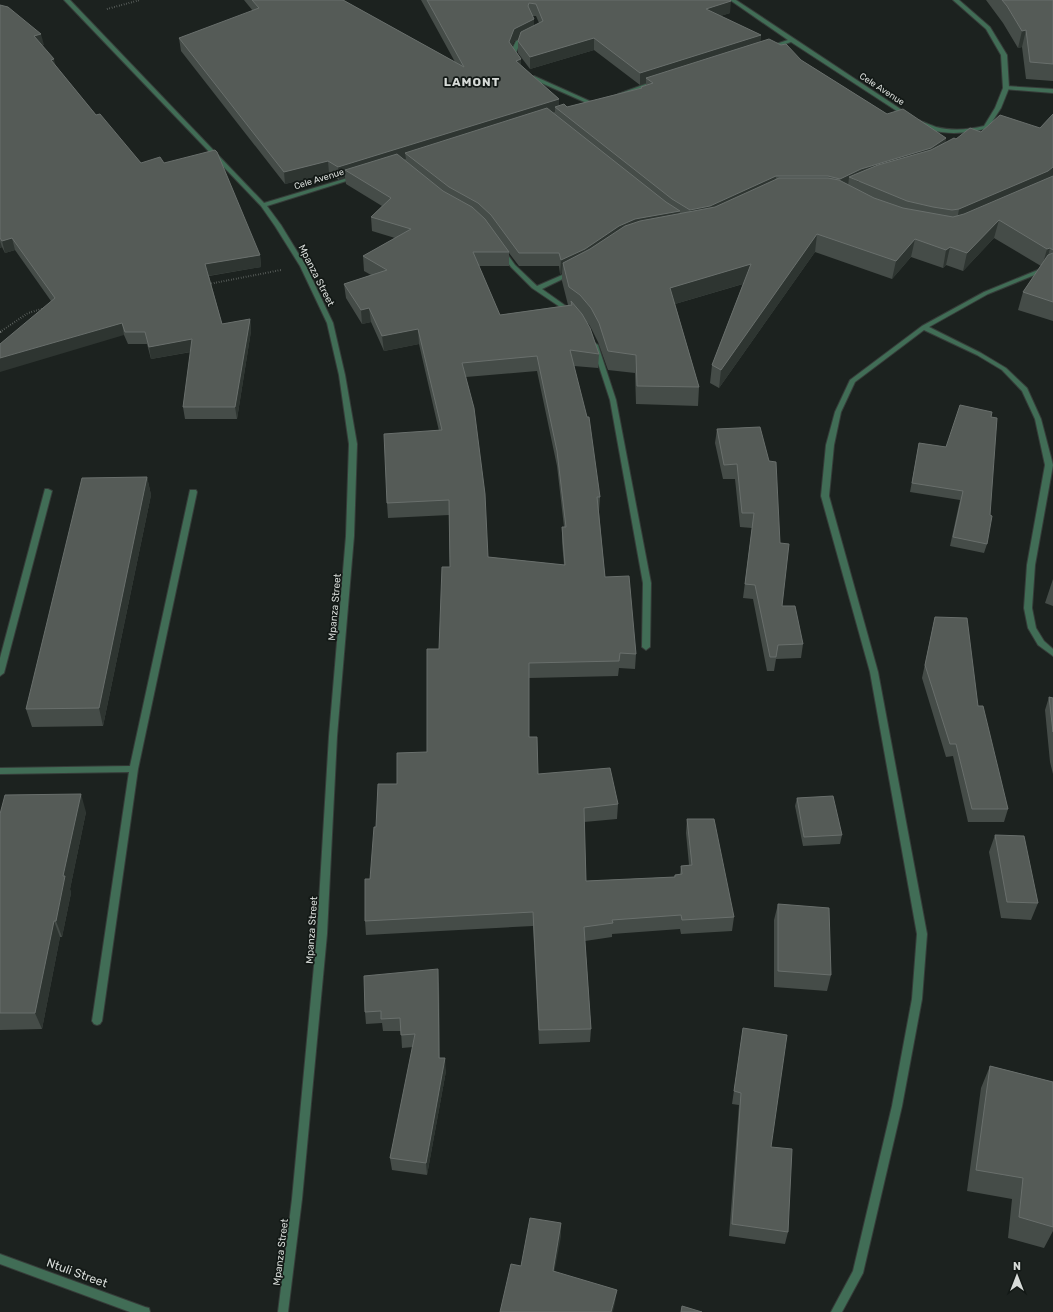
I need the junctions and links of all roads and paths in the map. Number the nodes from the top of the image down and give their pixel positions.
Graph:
1 (67, 0) edge
2 (140, 0) edge
3 (733, 0) edge
4 (956, 0) edge
5 (81, 15) junction
6 (534, 35) edge
7 (792, 40) junction
8 (763, 50) edge
9 (520, 66) edge
10 (524, 72) edge
11 (658, 82) edge
12 (1006, 88) junction
13 (1053, 91) edge
14 (614, 96) edge
15 (599, 101) edge
16 (591, 103) junction
17 (584, 105) edge
18 (361, 176) edge
19 (263, 205) junction
20 (496, 244) edge
21 (303, 266) junction
22 (580, 268) edge
23 (1045, 269) edge
24 (209, 284) edge
25 (537, 289) junction
26 (48, 307) edge
27 (576, 315) edge
28 (924, 327) junction
29 (0, 332) edge
30 (592, 337) edge
31 (48, 491) dead end
32 (193, 492) dead end
33 (646, 646) dead end
34 (1053, 653) edge
35 (0, 673) edge
36 (134, 769) junction
37 (0, 771) edge
38 (97, 1021) dead end
39 (0, 1259) edge
40 (145, 1312) edge
41 (283, 1312) edge
42 (836, 1312) edge

1 - 5 street, Mpanza Street
2 - 5 path
3 - 7 street, Cele Avenue
4 - 12 street, Cele Avenue
5 - 19 street, Mpanza Street
6 - 9 street
7 - 8 street
7 - 12 street, Cele Avenue
10 - 16 street
11 - 14 street
12 - 13 street
15 - 16 street
16 - 17 street
18 - 19 street, Cele Avenue
19 - 21 street, Mpanza Street
20 - 25 street
21 - 24 path
21 - 41 street, Mpanza Street
22 - 25 street
23 - 28 street
25 - 27 street
26 - 29 path
28 - 34 street
28 - 42 street
30 - 33 street
31 - 35 street
32 - 36 street
36 - 37 street
36 - 38 street
39 - 40 street, Ntuli Street

